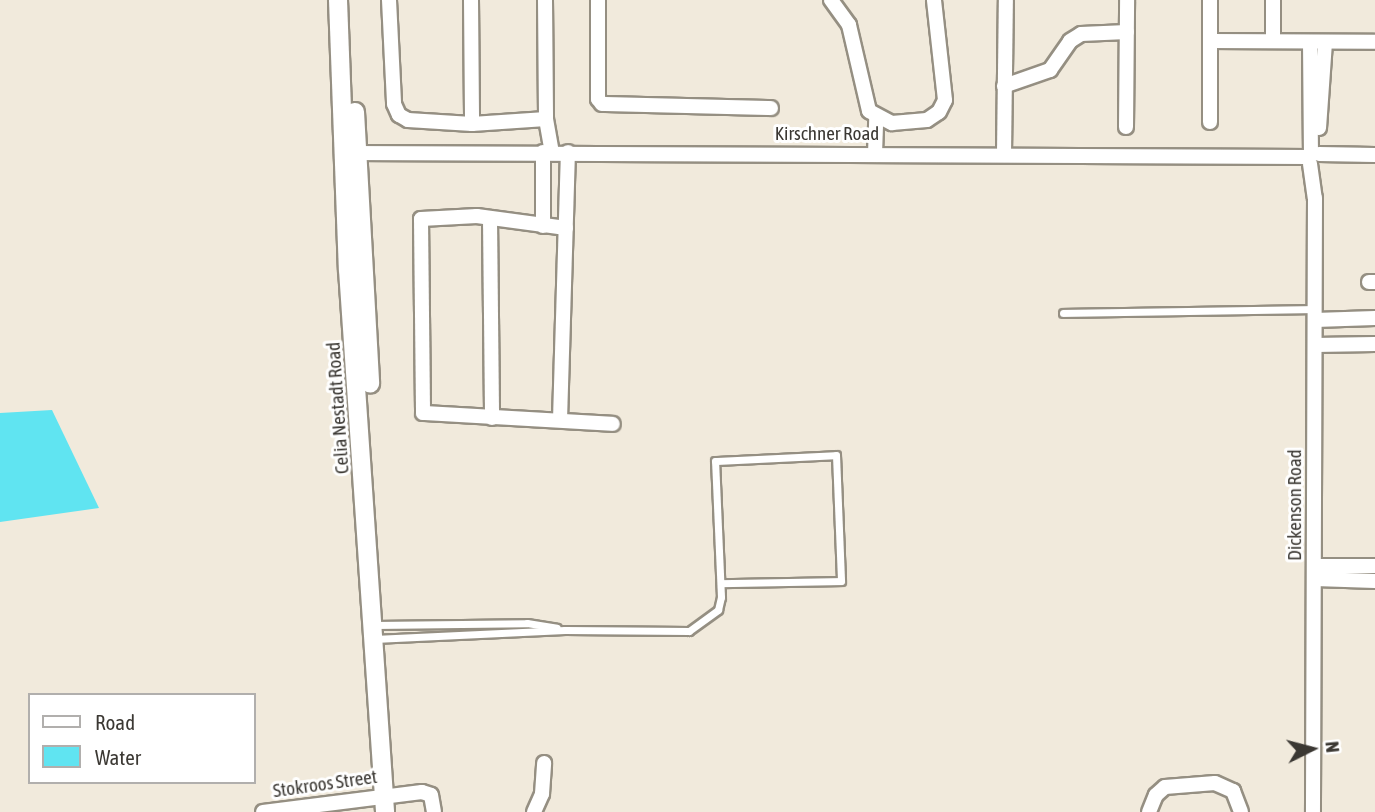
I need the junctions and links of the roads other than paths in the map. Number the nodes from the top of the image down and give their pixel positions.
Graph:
1 (338, 0) edge
2 (349, 0) edge
3 (389, 0) edge
4 (471, 0) edge
5 (545, 0) edge
6 (598, 0) edge
7 (831, 0) edge
8 (934, 0) edge
9 (1006, 0) edge
10 (1127, 0) edge
11 (1210, 0) edge
12 (1273, 0) edge
13 (1127, 32) junction
14 (1210, 41) junction
15 (1273, 41) junction
16 (1317, 42) junction
17 (1375, 42) edge
18 (1004, 86) junction
19 (771, 108) dead end
20 (546, 119) junction
21 (876, 119) junction
22 (1210, 122) dead end
23 (472, 124) junction
24 (1126, 127) dead end
25 (351, 152) junction
26 (547, 152) junction
27 (568, 152) junction
28 (875, 154) junction
29 (1004, 154) junction
30 (1375, 155) edge
31 (1316, 158) junction
32 (490, 219) junction
33 (543, 226) junction
34 (566, 228) junction
35 (1063, 313) dead end
36 (1315, 314) junction
37 (1375, 318) edge
38 (1375, 344) edge
39 (1315, 345) junction
40 (492, 418) junction
41 (560, 420) junction
42 (613, 424) dead end
43 (1375, 566) edge
44 (1314, 573) junction
45 (1375, 580) edge
46 (722, 583) junction
47 (565, 630) junction
48 (378, 632) junction
49 (544, 763) dead end
50 (389, 803) edge
51 (266, 812) edge
52 (434, 812) edge
53 (534, 812) edge
54 (1149, 812) edge
55 (1241, 812) edge
56 (1313, 812) edge

1 - 25 street, Celia Nestadt Road
2 - 25 street, Celia Nestadt Road
3 - 23 street
4 - 23 street
5 - 20 street
6 - 19 street
7 - 21 street
8 - 21 street
9 - 18 street
10 - 13 street
11 - 14 street
12 - 15 street
13 - 18 street
13 - 24 street
14 - 15 street
14 - 22 street
15 - 16 street
16 - 17 street
16 - 31 street, Dickenson Road
18 - 29 street
20 - 23 street
20 - 26 street
21 - 28 street
25 - 26 street, Kirschner Road
25 - 48 street, Celia Nestadt Road
26 - 27 street, Kirschner Road
26 - 33 street
27 - 28 street, Kirschner Road
27 - 34 street
28 - 29 street, Kirschner Road
29 - 31 street, Kirschner Road
30 - 31 street, Kirschner Road
31 - 36 street, Dickenson Road
32 - 33 street
32 - 40 street
32 - 40 street
33 - 34 street
34 - 41 street
35 - 36 lane
36 - 37 street
36 - 39 street, Dickenson Road
38 - 39 street
39 - 44 street, Dickenson Road
40 - 41 street
41 - 42 street
43 - 44 street
44 - 45 street
44 - 56 street, Dickenson Road
46 - 46 lane
46 - 47 lane
47 - 48 lane
47 - 48 lane
48 - 50 street, Celia Nestadt Road
49 - 53 street
50 - 51 street, Stokroos Street
50 - 52 street, Stokroos Street
54 - 55 street

